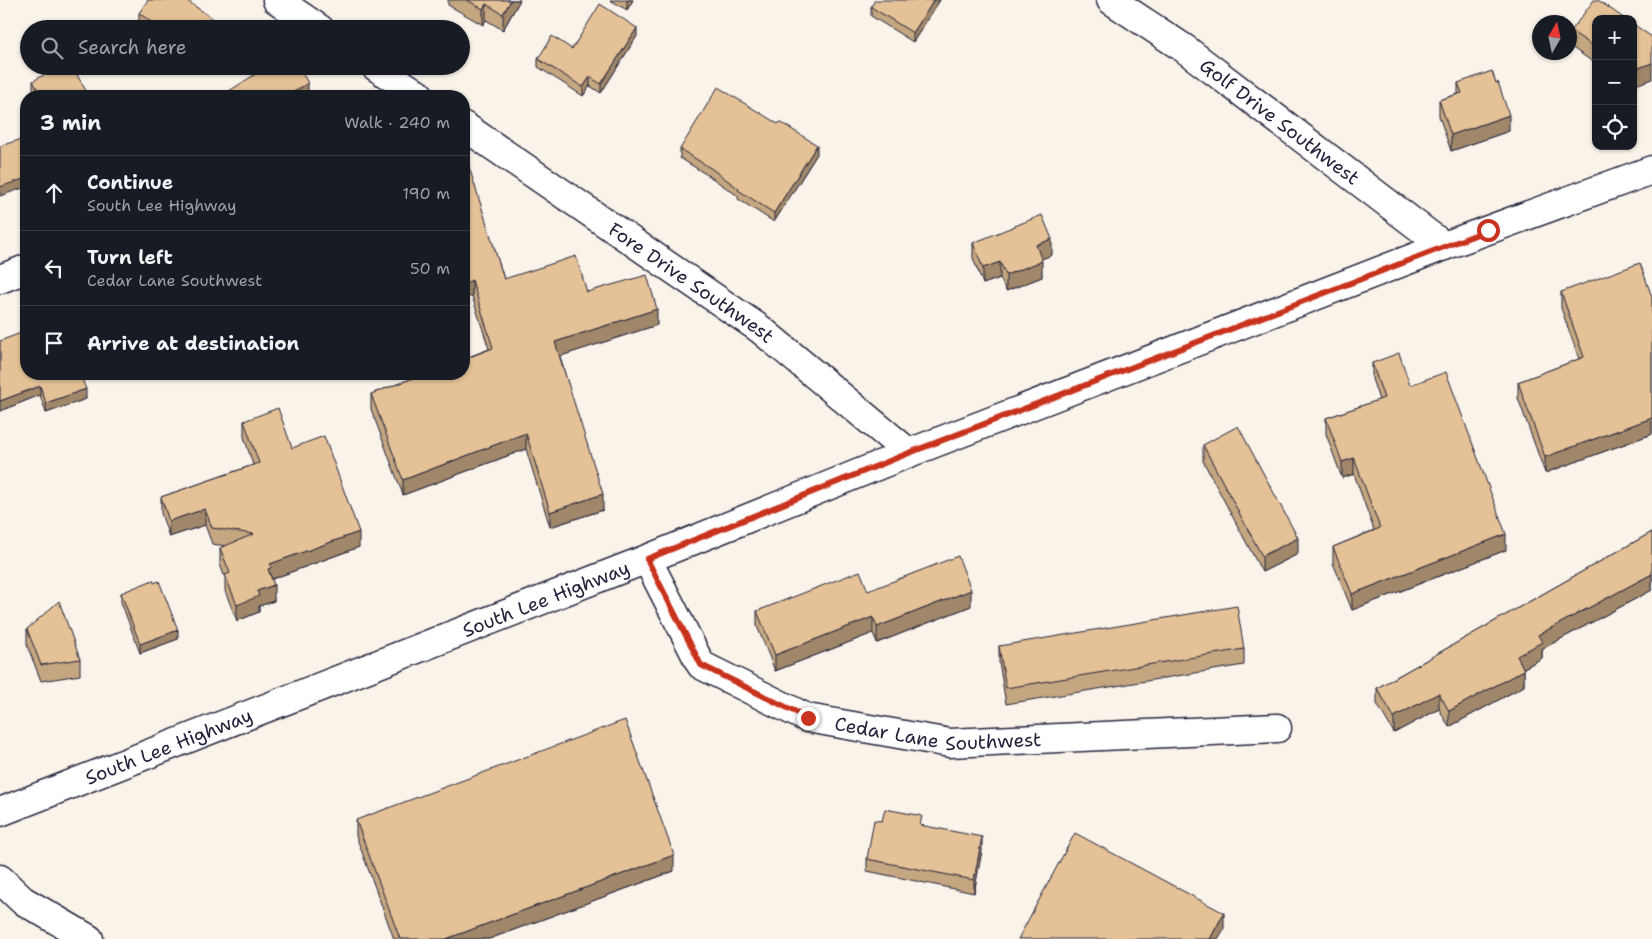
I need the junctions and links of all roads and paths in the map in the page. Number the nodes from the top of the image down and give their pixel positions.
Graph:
1 (277, 0) edge
2 (1111, 0) edge
3 (307, 20) edge
4 (388, 75) edge
5 (411, 90) edge
6 (470, 130) edge
7 (1652, 170) edge
8 (1444, 246) junction
9 (20, 271) edge
10 (0, 279) edge
11 (909, 453) junction
12 (647, 559) junction
13 (1277, 728) dead end
14 (0, 812) edge
15 (0, 879) edge
16 (89, 939) edge

1 - 3 street
2 - 8 street, Golf Drive Southwest
4 - 5 street
6 - 11 street, Fore Drive Southwest
7 - 8 street, South Lee Highway
8 - 11 street, South Lee Highway
9 - 10 street
11 - 12 street, South Lee Highway
12 - 13 street, Cedar Lane Southwest
12 - 14 street, South Lee Highway
15 - 16 street

